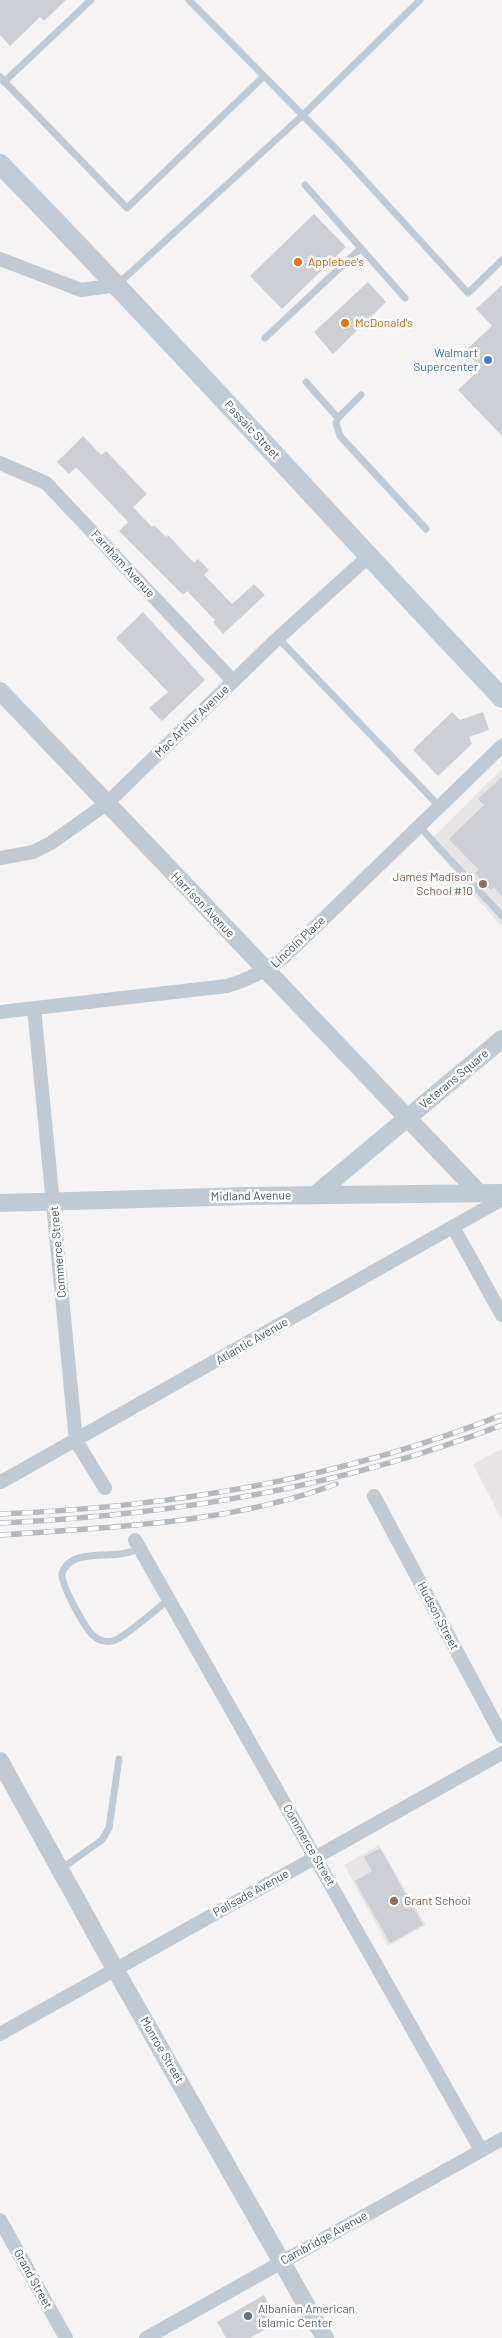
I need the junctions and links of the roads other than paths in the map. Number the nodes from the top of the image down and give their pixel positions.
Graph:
1 (91, 0) edge
2 (190, 0) edge
3 (420, 0) edge
4 (264, 76) junction
5 (2, 80) edge
6 (303, 115) junction
7 (0, 164) edge
8 (305, 185) dead end
9 (361, 248) junction
10 (0, 259) edge
11 (502, 260) edge
12 (118, 285) junction
13 (405, 298) dead end
14 (265, 338) dead end
15 (306, 382) dead end
16 (361, 395) dead end
17 (338, 418) junction
18 (0, 463) edge
19 (426, 529) dead end
20 (368, 557) junction
21 (278, 638) junction
22 (233, 681) junction
23 (0, 691) edge
24 (502, 698) edge
25 (502, 746) edge
26 (106, 804) junction
27 (439, 806) junction
28 (418, 825) junction
29 (0, 858) edge
30 (502, 916) edge
31 (266, 970) junction
32 (34, 1008) junction
33 (0, 1012) edge
34 (502, 1039) edge
35 (407, 1118) junction
36 (479, 1193) junction
37 (502, 1193) edge
38 (315, 1195) junction
39 (502, 1199) edge
40 (53, 1201) junction
41 (0, 1203) edge
42 (453, 1227) junction
43 (502, 1315) edge
44 (76, 1441) junction
45 (1, 1482) edge
46 (105, 1488) dead end
47 (374, 1496) dead end
48 (137, 1544) joint
49 (169, 1599) junction
50 (502, 1736) edge
51 (502, 1753) edge
52 (120, 1759) dead end
53 (0, 1761) edge
54 (316, 1857) junction
55 (60, 1869) junction
56 (115, 1969) junction
57 (0, 2034) edge
58 (502, 2138) edge
59 (481, 2150) junction
60 (0, 2220) edge
61 (283, 2262) junction
62 (66, 2338) edge
63 (146, 2338) edge
64 (325, 2338) edge

1 - 5 lane
2 - 4 lane
3 - 6 lane
4 - 5 lane
4 - 6 lane
6 - 11 lane
6 - 12 lane
7 - 12 main road, Passaic Street
8 - 9 lane
9 - 13 lane
9 - 14 lane
10 - 12 street
12 - 20 main road, Passaic Street
15 - 17 lane
16 - 17 lane
17 - 19 lane
18 - 22 street, Farnham Avenue
20 - 21 street, Mac Arthur Avenue
20 - 24 main road, Passaic Street
21 - 22 street, Mac Arthur Avenue
21 - 27 lane
22 - 26 street, Mac Arthur Avenue
23 - 26 street, Harrison Avenue
25 - 27 street, Lincoln Place
26 - 29 street, Mac Arthur Avenue
26 - 31 street, Harrison Avenue
27 - 28 street, Lincoln Place
28 - 30 lane
28 - 31 street, Lincoln Place
31 - 32 street, Lincoln Place
31 - 35 street, Harrison Avenue
32 - 33 street, Lincoln Place
32 - 40 street, Commerce Street
34 - 35 street, Veterans Square
35 - 36 street, Veterans Square
35 - 38 street, Veterans Square
36 - 37 street, Midland Avenue
36 - 38 street, Midland Avenue
38 - 40 street, Midland Avenue
39 - 42 street, Atlantic Avenue
40 - 41 street, Midland Avenue
40 - 44 street, Commerce Street
42 - 43 street
42 - 44 street, Atlantic Avenue
44 - 45 street, Atlantic Avenue
44 - 46 street, Commerce Street
47 - 50 street, Hudson Street
48 - 49 street, Commerce Street
48 - 49 lane
49 - 54 street, Commerce Street
51 - 54 street, Palisade Avenue
52 - 55 lane
53 - 55 street, Monroe Street
54 - 56 street, Palisade Avenue
54 - 59 street, Commerce Street
55 - 56 street, Monroe Street
56 - 57 street, Palisade Avenue
56 - 61 street, Monroe Street
58 - 59 street, Cambridge Avenue
59 - 61 street, Cambridge Avenue
60 - 62 street, Grand Street
61 - 63 street, Cambridge Avenue
61 - 64 street, Monroe Street

